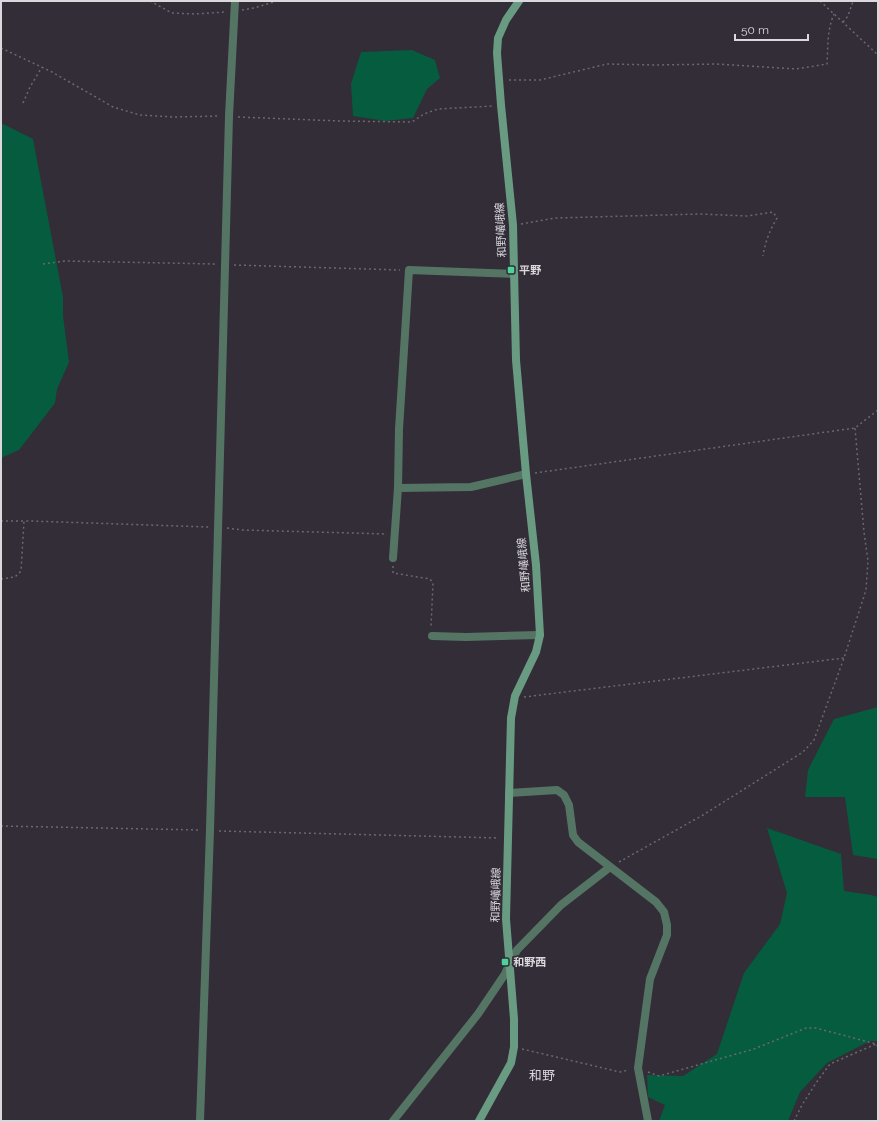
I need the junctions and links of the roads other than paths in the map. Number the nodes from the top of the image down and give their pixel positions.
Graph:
1 (235, 1) edge
2 (519, 1) edge
3 (514, 274) junction
4 (526, 474) junction
5 (398, 488) junction
6 (393, 558) road end
7 (540, 635) junction
8 (432, 636) road end
9 (509, 794) junction
10 (610, 867) junction
11 (510, 963) junction
12 (200, 1121) edge
13 (393, 1121) edge
14 (480, 1121) edge
15 (648, 1121) edge

1 - 12 street
2 - 3 main road, 和野嶬峨線
3 - 4 main road, 和野嶬峨線
3 - 5 street
4 - 5 street
4 - 7 main road, 和野嶬峨線
5 - 6 street
7 - 8 street
7 - 9 main road, 和野嶬峨線
9 - 10 street
9 - 11 main road, 和野嶬峨線
10 - 11 street
10 - 15 street
11 - 13 street
11 - 14 main road, 和野嶬峨線

